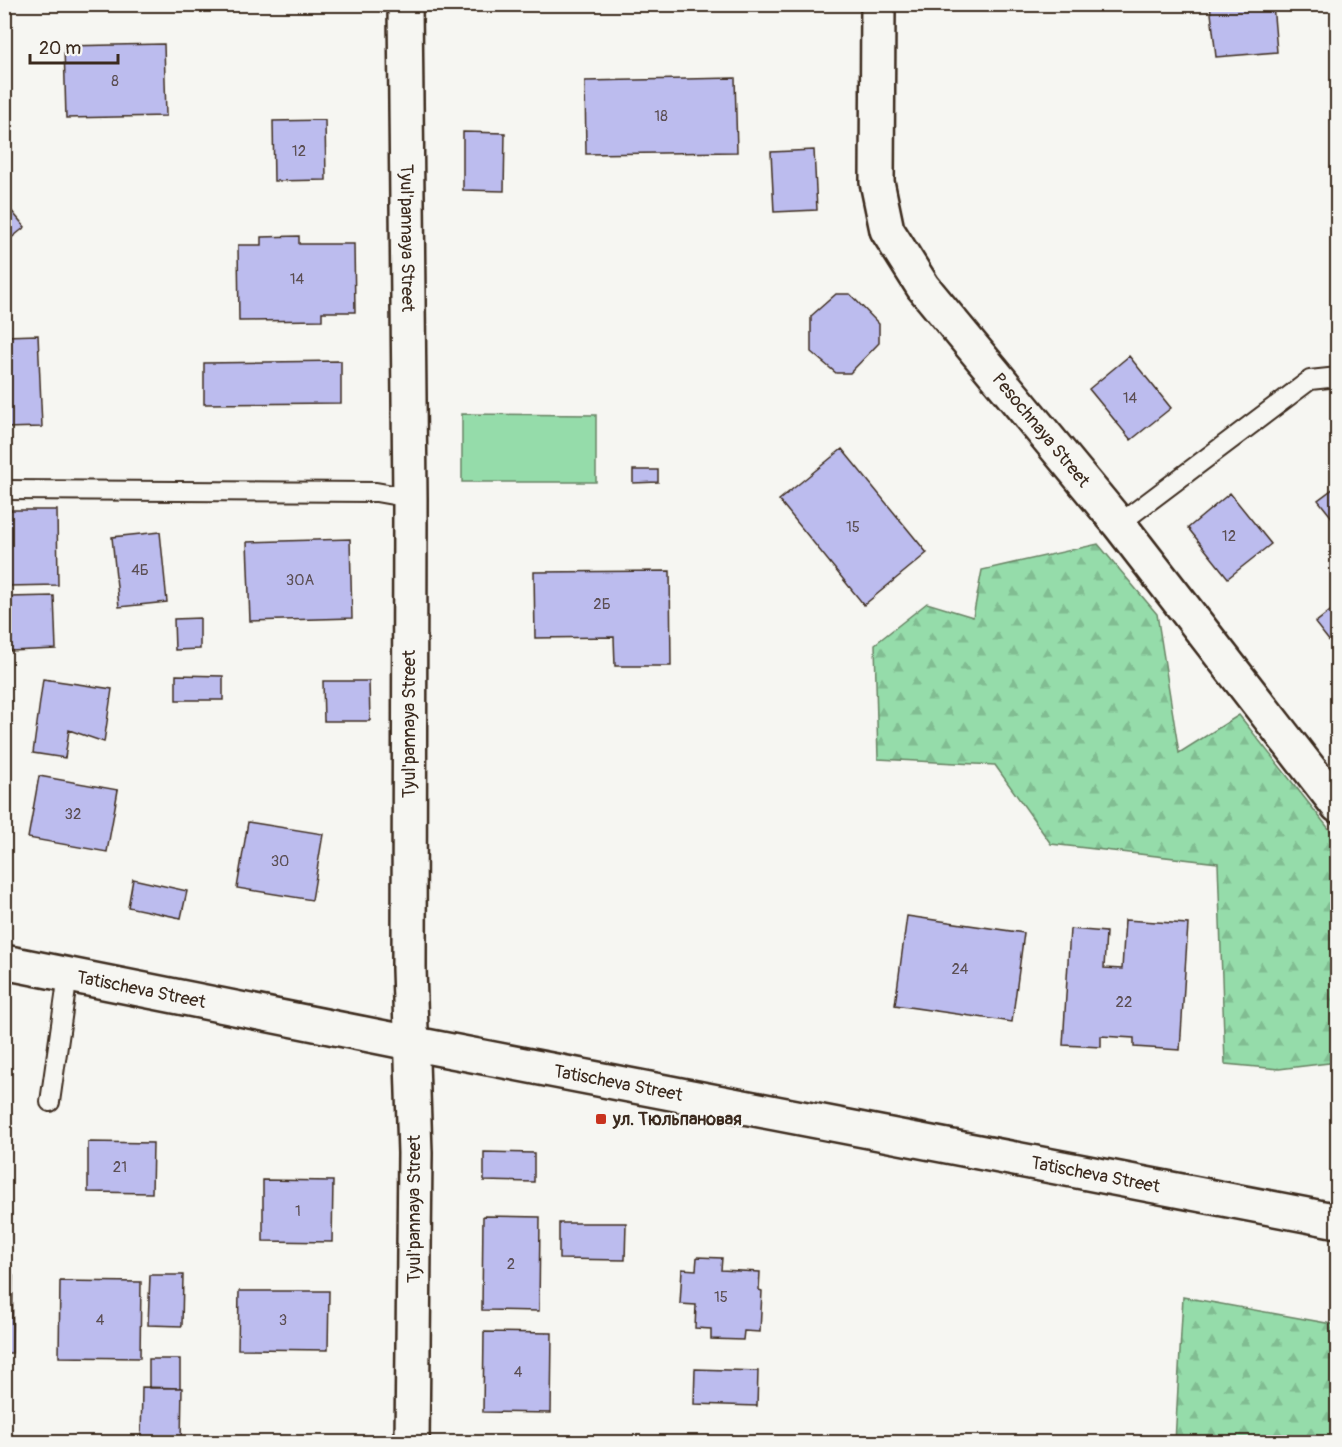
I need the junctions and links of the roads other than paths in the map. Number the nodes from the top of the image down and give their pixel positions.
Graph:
1 (405, 4) edge
2 (878, 4) edge
3 (1338, 377) edge
4 (4, 489) edge
5 (410, 498) junction
6 (1119, 524) junction
7 (1338, 806) edge
8 (4, 962) edge
9 (68, 975) junction
10 (410, 1043) junction
11 (50, 1101) dead end
12 (1338, 1221) edge
13 (412, 1443) edge

1 - 5 street, Tyul'pannaya Street
2 - 6 street, Pesochnaya Street
3 - 6 lane
4 - 5 lane
5 - 10 street, Tyul'pannaya Street
6 - 7 street, Pesochnaya Street
8 - 9 street, Tatischeva Street
9 - 10 street, Tatischeva Street
9 - 11 lane
10 - 12 street, Tatischeva Street
10 - 13 street, Tyul'pannaya Street

